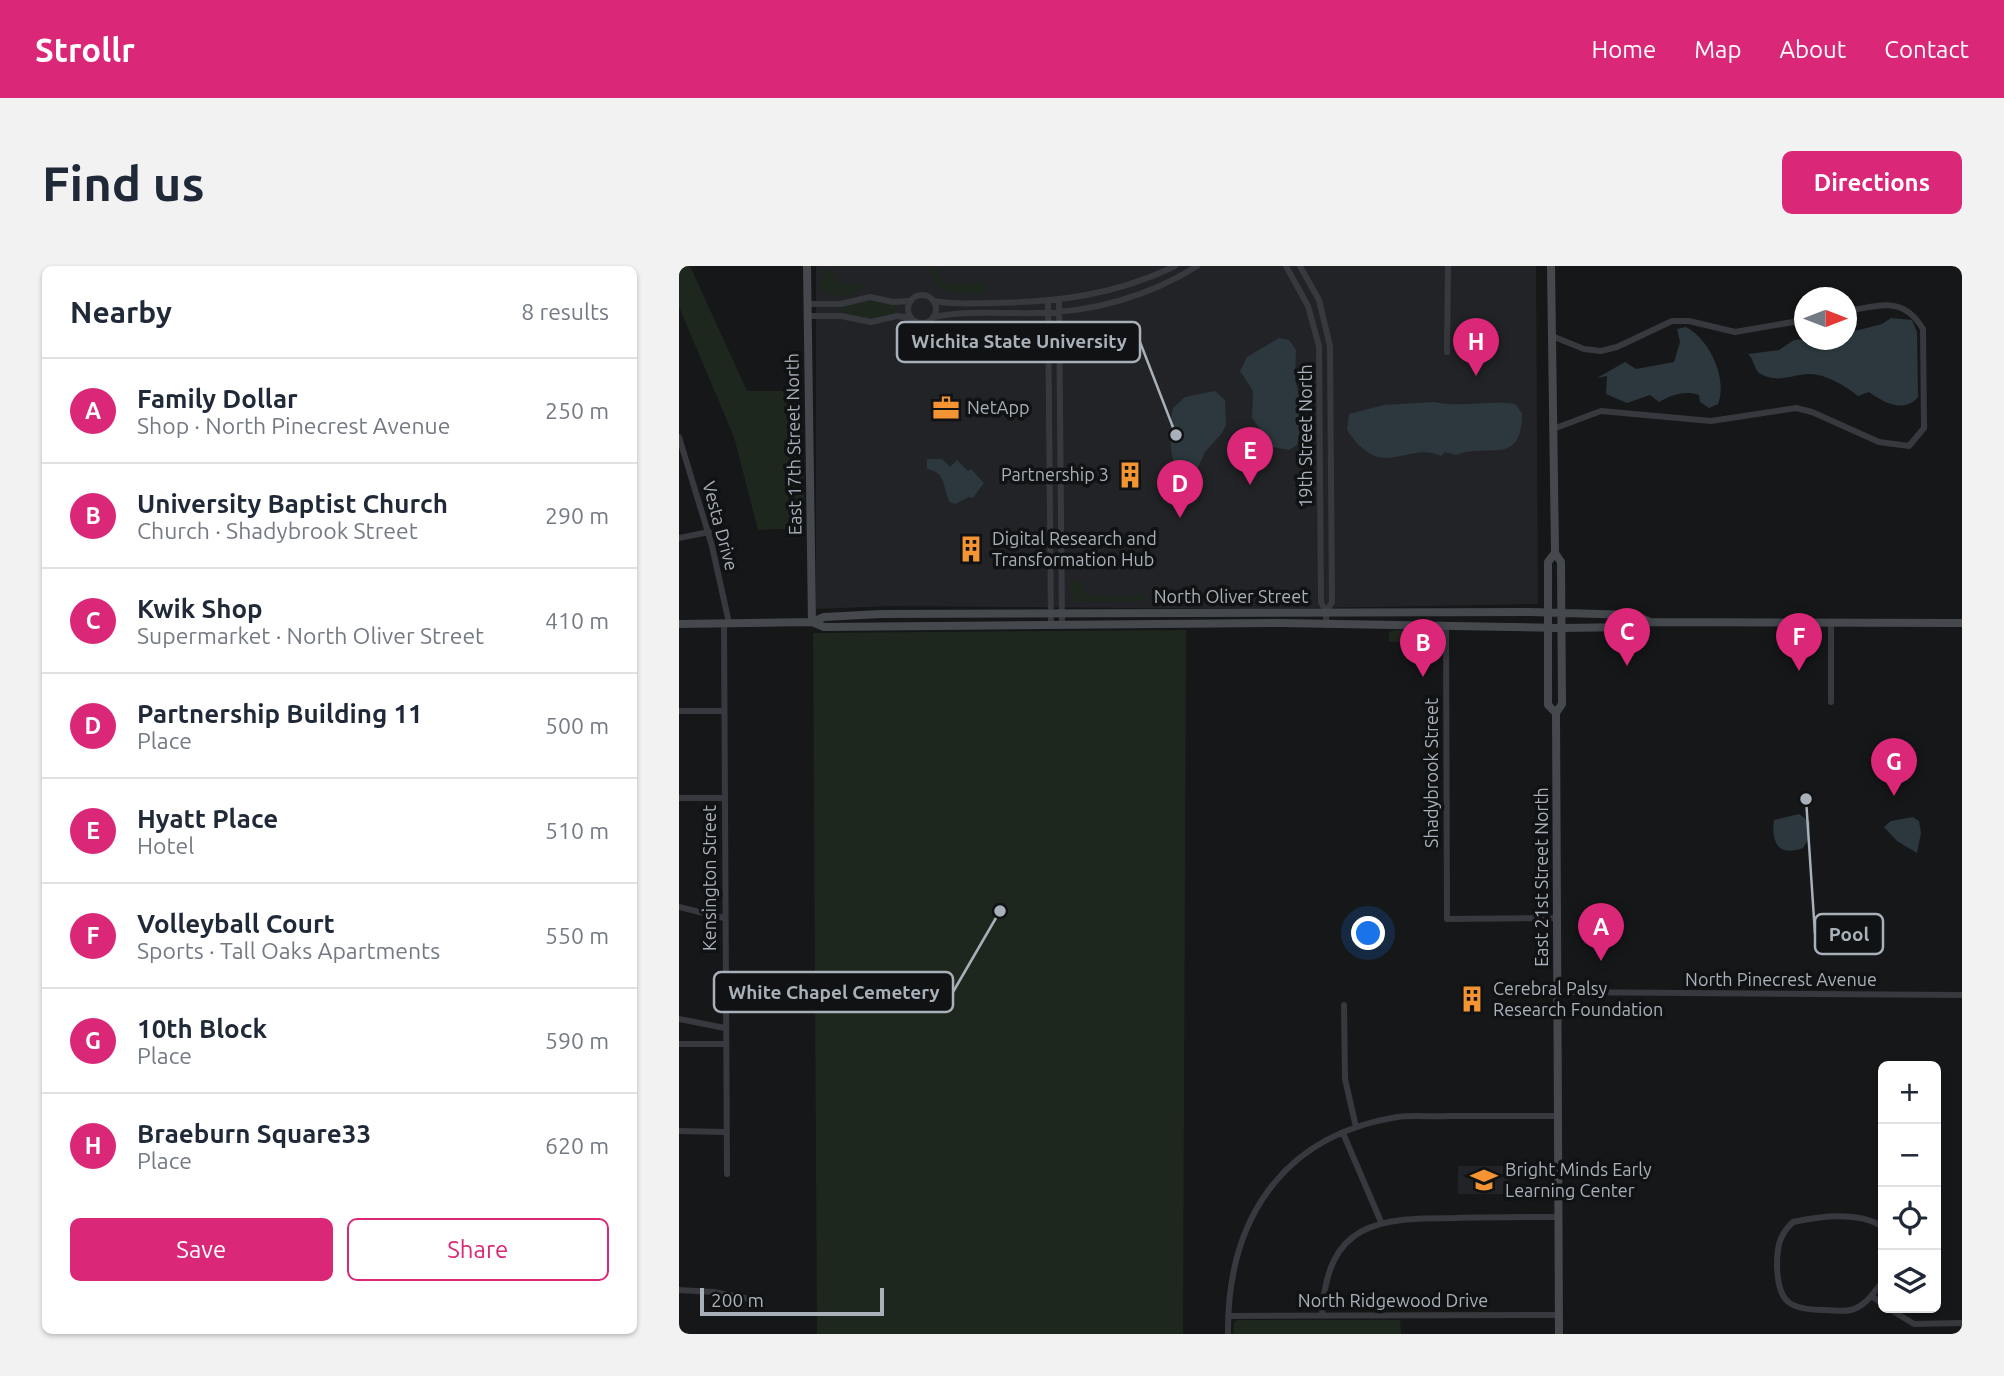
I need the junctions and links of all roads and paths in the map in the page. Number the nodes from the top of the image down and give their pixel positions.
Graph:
1 (807, 266) edge
2 (1175, 266) edge
3 (1197, 266) edge
4 (1286, 266) edge
5 (1300, 266) edge
6 (1448, 266) edge
7 (1551, 266) edge
8 (1059, 300) junction
9 (934, 301) junction
10 (1048, 301) junction
11 (909, 302) junction
12 (808, 304) junction
13 (1857, 309) edge
14 (1061, 312) junction
15 (1049, 313) junction
16 (808, 316) junction
17 (934, 317) junction
18 (911, 318) junction
19 (1794, 322) edge
20 (1552, 336) junction
21 (1447, 352) dead end
22 (1553, 429) junction
23 (679, 437) edge
24 (682, 456) edge
25 (709, 532) junction
26 (679, 538) edge
27 (1555, 553) junction
28 (1327, 612) junction
29 (1062, 613) junction
30 (1548, 613) junction
31 (1051, 614) junction
32 (1562, 614) junction
33 (811, 622) junction
34 (1650, 622) junction
35 (1831, 622) junction
36 (727, 623) junction
37 (1962, 623) edge
38 (679, 624) edge
39 (1051, 625) junction
40 (1062, 625) junction
41 (1326, 625) junction
42 (1445, 626) junction
43 (1548, 627) junction
44 (1562, 628) junction
45 (1831, 702) dead end
46 (679, 711) edge
47 (723, 711) junction
48 (1556, 713) junction
49 (679, 798) edge
50 (724, 798) junction
51 (679, 907) edge
52 (724, 918) junction
53 (1559, 918) junction
54 (1558, 992) junction
55 (1962, 995) edge
56 (1344, 1005) dead end
57 (679, 1019) edge
58 (725, 1028) junction
59 (679, 1044) edge
60 (725, 1044) junction
61 (1557, 1116) junction
62 (1356, 1127) junction
63 (679, 1131) edge
64 (725, 1132) junction
65 (1343, 1133) junction
66 (727, 1174) dead end
67 (1558, 1217) junction
68 (1381, 1222) junction
69 (1878, 1224) edge
70 (1878, 1289) edge
71 (679, 1290) edge
72 (1873, 1297) junction
73 (1878, 1300) edge
74 (760, 1301) dead end
75 (1896, 1313) edge
76 (1322, 1315) junction
77 (1558, 1315) junction
78 (1228, 1317) junction
79 (1962, 1323) edge
80 (1228, 1334) edge
81 (1559, 1334) edge

1 - 12 main road, East 17th Street North
2 - 8 street
3 - 14 street
4 - 28 street, 19th Street North
5 - 28 street, 19th Street North
6 - 21 street
7 - 20 main road, East 21st Street North
8 - 10 street
8 - 14 street
9 - 10 street
9 - 11 street
9 - 17 street
10 - 15 street
11 - 12 street
11 - 18 street
12 - 16 main road, East 17th Street North
13 - 22 street
14 - 15 street
14 - 29 street
15 - 17 street
15 - 31 street
16 - 18 street
16 - 33 main road, East 17th Street North
17 - 18 street
19 - 20 street
20 - 22 main road, East 21st Street North
22 - 27 main road, East 21st Street North
23 - 24 street, Vesta Drive
24 - 25 street, Vesta Drive
25 - 26 street
25 - 36 street, Vesta Drive
27 - 30 main road, East 21st Street North
27 - 32 main road, East 21st Street North
28 - 29 main road, North Oliver Street
28 - 30 main road, North Oliver Street
28 - 41 street, 19th Street North
29 - 31 main road, North Oliver Street
29 - 40 street
30 - 32 main road, North Oliver Street
30 - 43 main road, East 21st Street North
31 - 33 main road, North Oliver Street
31 - 39 street
32 - 34 main road, North Oliver Street
32 - 44 main road, East 21st Street North
33 - 36 main road, North Oliver Street
33 - 39 main road, North Oliver Street
34 - 35 main road, North Oliver Street
34 - 44 main road, North Oliver Street
35 - 37 main road, North Oliver Street
35 - 45 street
36 - 38 main road, North Oliver Street
36 - 47 street, Kensington Street
39 - 40 main road, North Oliver Street
40 - 41 main road, North Oliver Street
41 - 42 main road, North Oliver Street
42 - 43 main road, North Oliver Street
42 - 53 street, Shadybrook Street
43 - 44 main road, North Oliver Street
43 - 48 main road, East 21st Street North
44 - 48 main road, East 21st Street North
46 - 47 street
47 - 50 street, Kensington Street
48 - 53 main road, East 21st Street North
49 - 50 street
50 - 52 street, Kensington Street
51 - 52 street
52 - 58 street, Kensington Street
53 - 54 main road, East 21st Street North
54 - 55 street, North Pinecrest Avenue
54 - 61 main road, East 21st Street North
56 - 62 street
57 - 58 street
58 - 60 street, Kensington Street
59 - 60 street
60 - 64 street, Kensington Street
61 - 62 street
61 - 67 main road, East 21st Street North
62 - 65 street
63 - 64 street
64 - 66 street, Kensington Street
65 - 68 street
65 - 78 street
67 - 68 street
67 - 77 main road, East 21st Street North
68 - 76 street
69 - 72 street
70 - 72 street
71 - 74 street
72 - 73 street
75 - 79 street
76 - 77 street, North Ridgewood Drive
76 - 78 street, North Ridgewood Drive
77 - 81 main road, East 21st Street North
78 - 80 street

